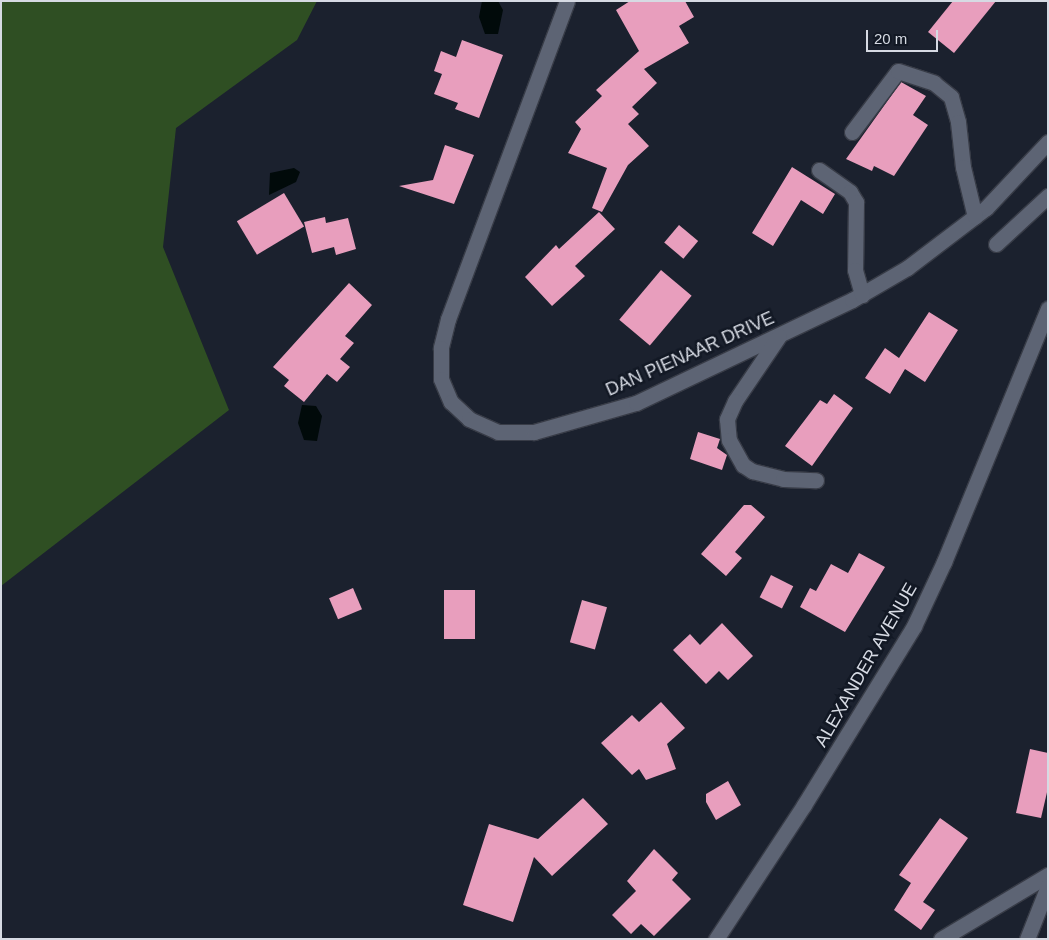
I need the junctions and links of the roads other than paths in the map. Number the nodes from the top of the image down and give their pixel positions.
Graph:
1 (567, 1) edge
2 (852, 132) dead end
3 (1048, 142) edge
4 (819, 170) dead end
5 (1048, 196) edge
6 (975, 217) junction
7 (996, 244) dead end
8 (862, 295) junction
9 (1048, 308) edge
10 (780, 335) junction
11 (816, 480) dead end
12 (1048, 875) edge
13 (1048, 886) edge
14 (716, 939) edge
15 (940, 939) edge
16 (1027, 939) edge

1 - 10 street, DAN PIENAAR DRIVE
2 - 6 street
3 - 6 street, DAN PIENAAR DRIVE
4 - 8 street
5 - 7 street
6 - 8 street, DAN PIENAAR DRIVE
8 - 10 street, DAN PIENAAR DRIVE
9 - 14 street, ALEXANDER AVENUE
10 - 11 street
12 - 15 street
13 - 16 street

